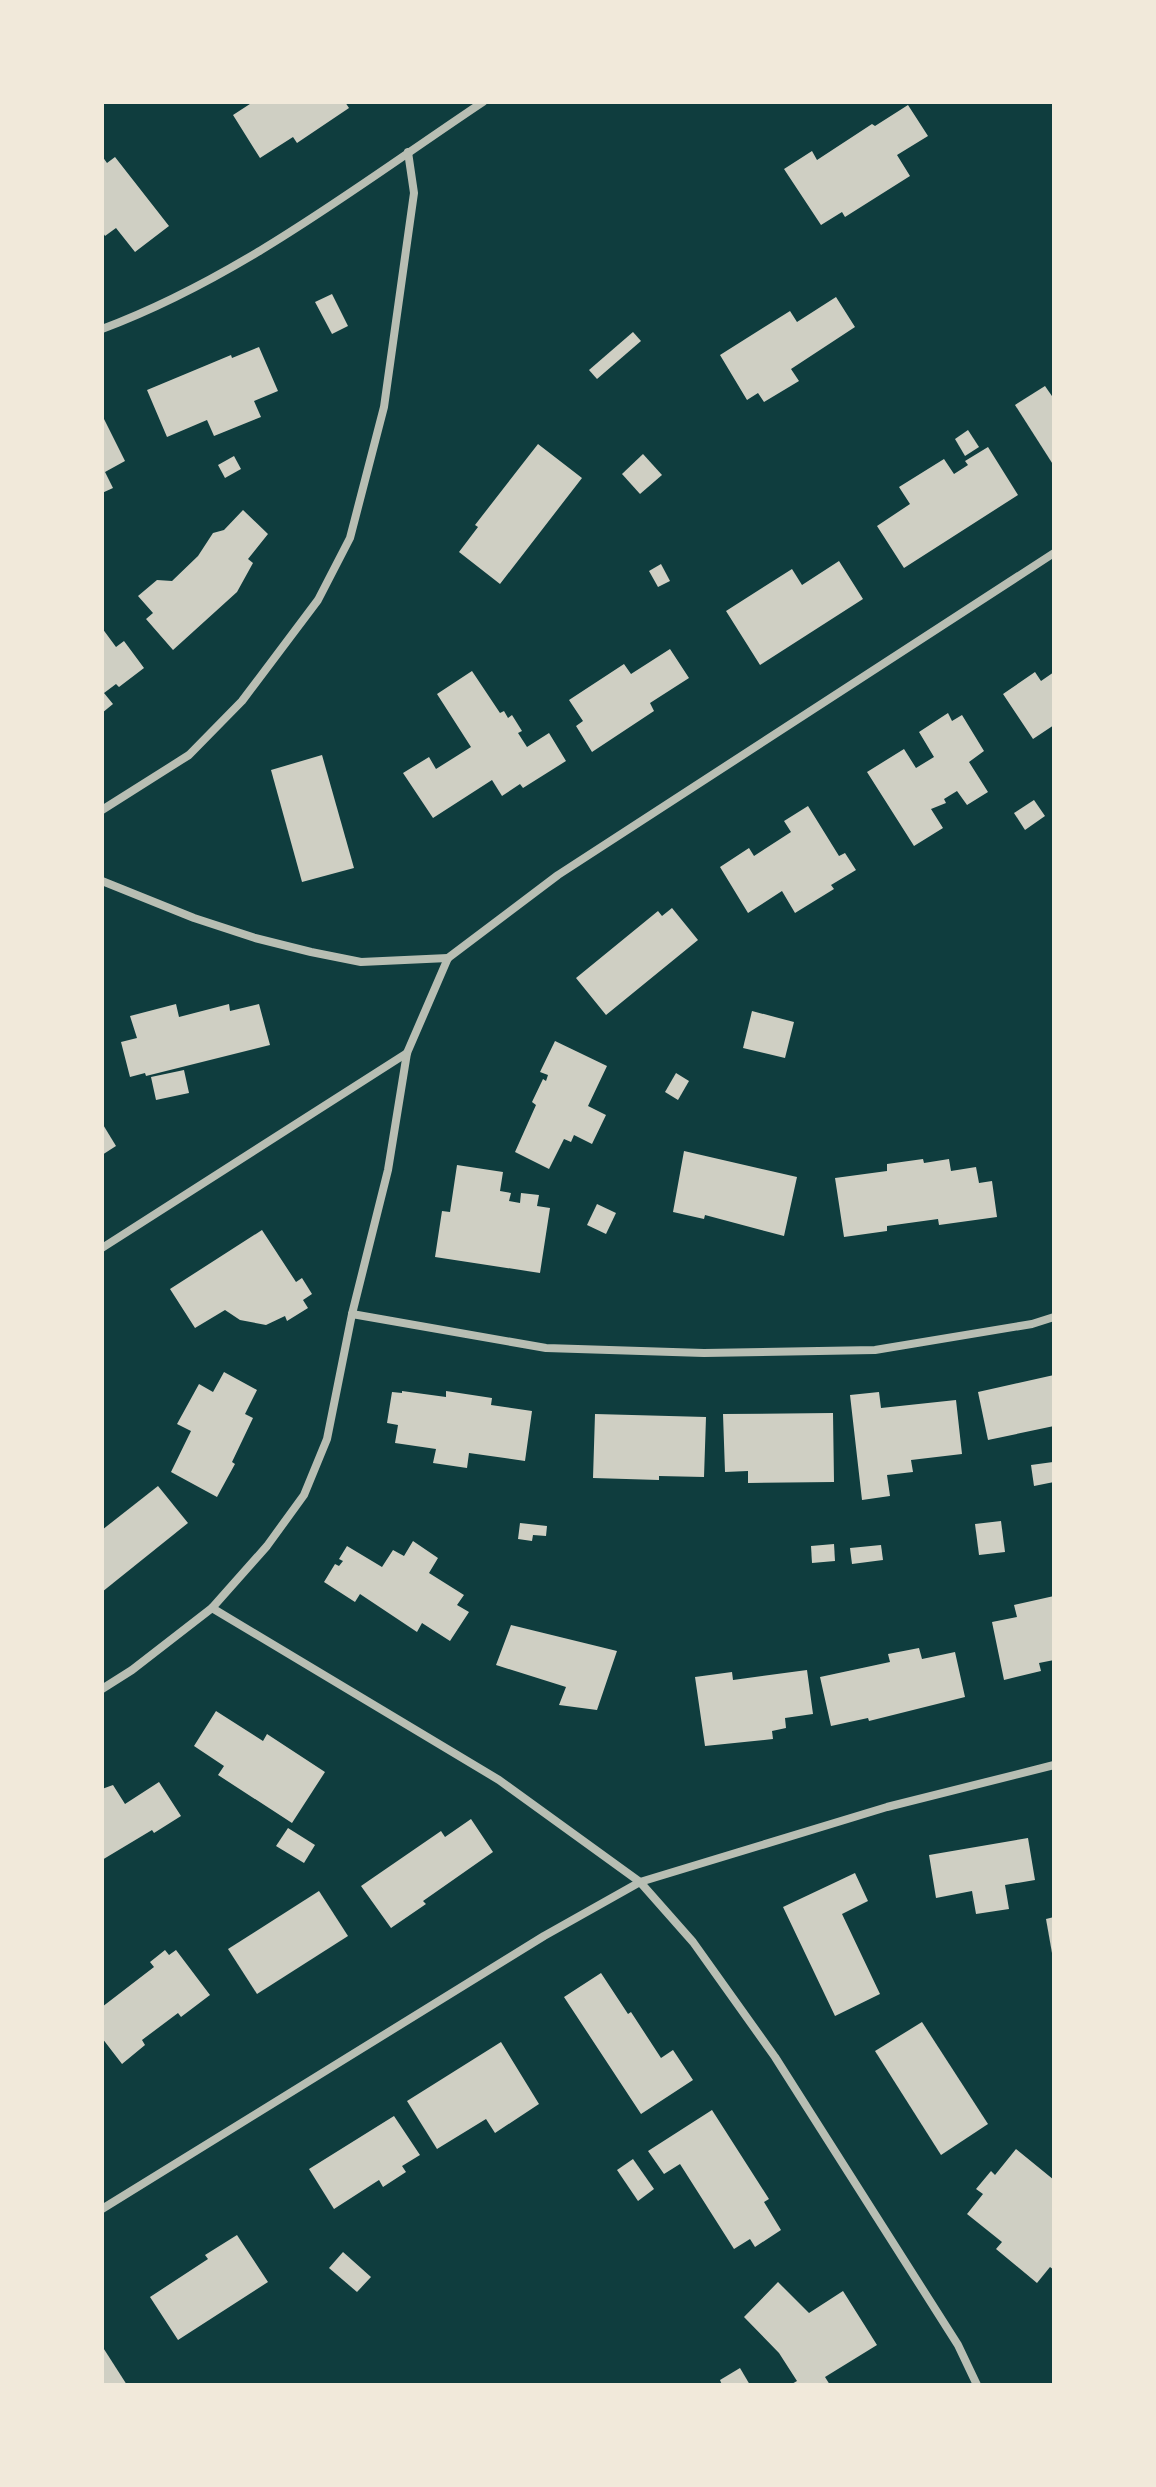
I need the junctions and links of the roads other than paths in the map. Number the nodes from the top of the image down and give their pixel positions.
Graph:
1 (483, 102) edge
2 (408, 152) junction
3 (102, 329) edge
4 (1054, 553) edge
5 (102, 810) edge
6 (102, 881) edge
7 (448, 958) junction
8 (407, 1053) junction
9 (102, 1248) edge
10 (352, 1314) junction
11 (1054, 1317) edge
12 (212, 1608) junction
13 (102, 1689) edge
14 (1054, 1765) edge
15 (640, 1882) junction
16 (102, 2209) edge
17 (977, 2385) edge

1 - 2 street
2 - 3 street
2 - 5 street
4 - 7 street
6 - 7 street
7 - 8 street
8 - 9 street
8 - 10 street
10 - 11 street
10 - 12 street
12 - 13 street
12 - 15 street
14 - 15 street
15 - 16 street
15 - 17 street

